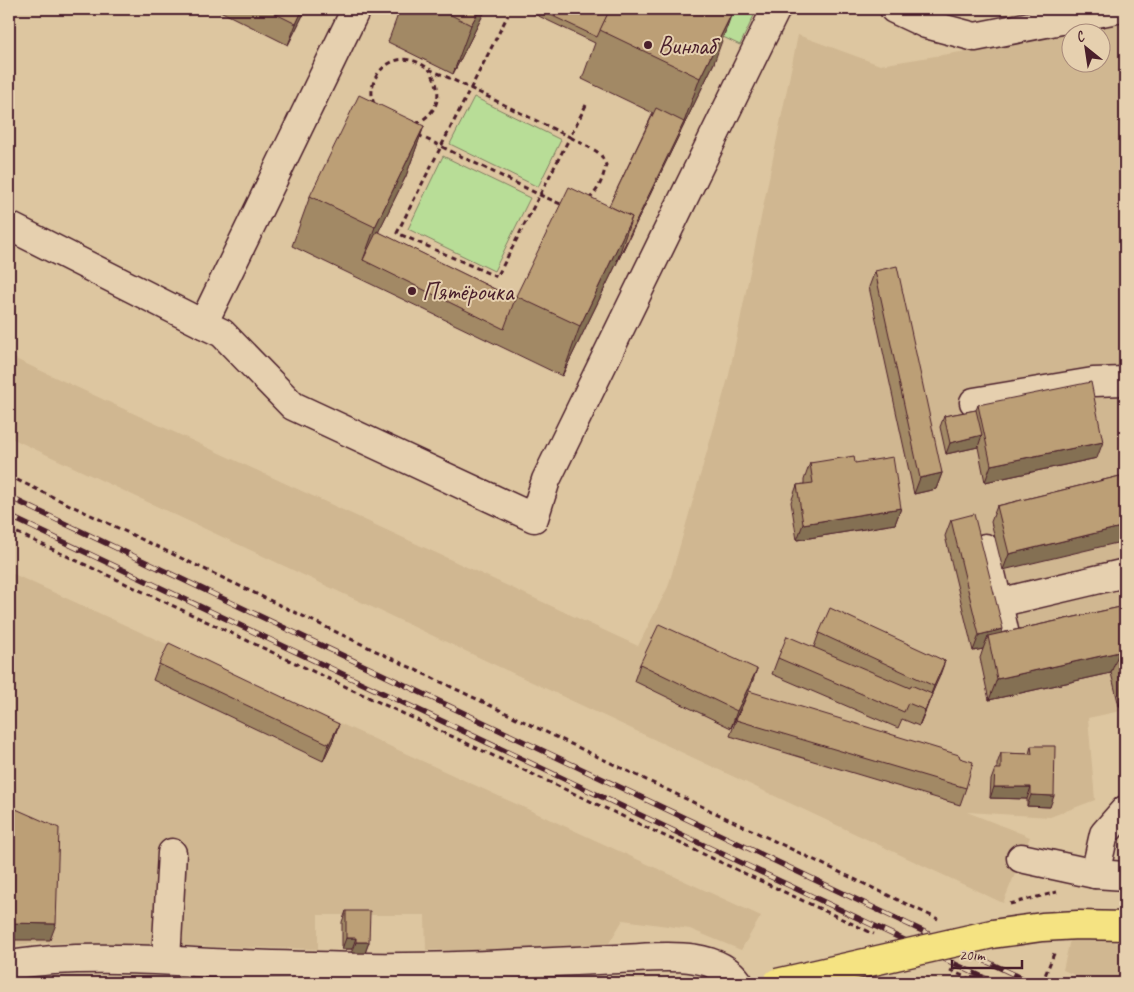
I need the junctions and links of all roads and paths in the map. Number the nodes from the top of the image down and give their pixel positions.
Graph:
1 (356, 9) edge
2 (776, 9) edge
3 (894, 9) edge
4 (1117, 9) edge
5 (508, 15) dead end
6 (429, 69) junction
7 (470, 88) junction
8 (586, 105) dead end
9 (375, 106) edge
10 (411, 125) edge
11 (418, 135) edge
12 (570, 137) junction
13 (441, 146) junction
14 (540, 195) junction
15 (587, 200) edge
16 (569, 207) edge
17 (9, 226) edge
18 (203, 324) junction
19 (1125, 381) edge
20 (974, 402) dead end
21 (9, 476) edge
22 (9, 530) edge
23 (985, 548) edge
24 (1125, 573) edge
25 (998, 603) junction
26 (1007, 644) edge
27 (1125, 810) edge
28 (172, 853) dead end
29 (1021, 858) dead end
30 (1090, 873) junction
31 (1125, 876) edge
32 (1005, 905) dead end
33 (941, 921) dead end
34 (1125, 926) edge
35 (880, 937) dead end
36 (166, 960) junction
37 (9, 965) edge
38 (942, 966) dead end
39 (739, 983) edge
40 (777, 983) edge
41 (978, 983) edge

1 - 18 street
2 - 18 street
3 - 4 street
5 - 7 path
6 - 7 path
6 - 9 path
6 - 10 path
7 - 12 path
7 - 13 path
8 - 12 path
11 - 13 path
12 - 14 path
12 - 15 path
13 - 14 path
13 - 14 path
14 - 16 path
17 - 18 street
19 - 20 street
21 - 33 path
22 - 35 path
23 - 25 street
24 - 25 street
25 - 26 street
27 - 30 street
28 - 36 street
29 - 30 street
30 - 31 street
30 - 32 path
34 - 40 main road, bridge
36 - 37 street
36 - 39 street
38 - 41 path

